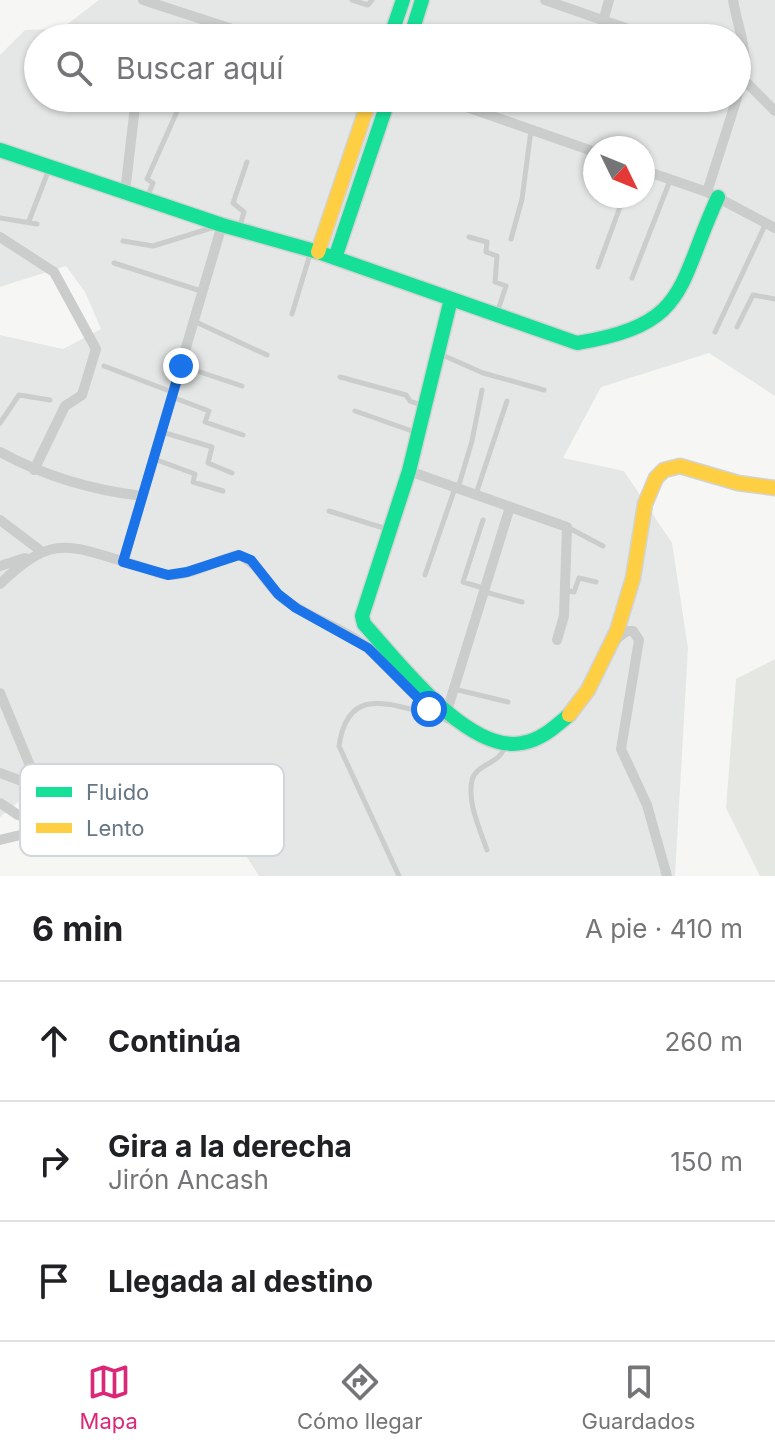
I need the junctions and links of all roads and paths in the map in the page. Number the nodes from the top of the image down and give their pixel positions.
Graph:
1 (143, 0) edge
2 (352, 0) edge
3 (372, 0) edge
4 (422, 0) edge
5 (545, 0) edge
6 (609, 0) edge
7 (733, 0) edge
8 (399, 1) edge
9 (560, 2) edge
10 (604, 18) junction
11 (217, 24) edge
12 (393, 24) edge
13 (414, 24) edge
14 (619, 24) edge
15 (739, 24) edge
16 (751, 87) edge
17 (775, 111) edge
18 (134, 112) edge
19 (177, 112) edge
20 (365, 112) edge
21 (384, 112) edge
22 (482, 112) edge
23 (734, 112) edge
24 (531, 129) junction
25 (583, 148) edge
26 (0, 150) edge
27 (247, 162) dead end
28 (49, 168) junction
29 (655, 173) edge
30 (671, 178) junction
31 (125, 192) junction
32 (713, 194) junction
33 (146, 199) junction
34 (620, 208) edge
35 (0, 218) edge
36 (29, 221) junction
37 (37, 224) dead end
38 (222, 225) junction
39 (771, 225) edge
40 (239, 229) junction
41 (0, 237) edge
42 (469, 237) dead end
43 (511, 239) dead end
44 (123, 241) dead end
45 (314, 251) junction
46 (335, 258) junction
47 (114, 263) dead end
48 (598, 267) dead end
49 (632, 278) dead end
50 (203, 291) junction
51 (451, 299) junction
52 (775, 299) edge
53 (292, 314) dead end
54 (497, 315) junction
55 (194, 321) junction
56 (737, 327) dead end
57 (715, 332) dead end
58 (440, 354) junction
59 (267, 355) dead end
60 (104, 366) dead end
61 (181, 366) junction
62 (340, 377) dead end
63 (242, 386) dead end
64 (482, 390) dead end
65 (544, 390) dead end
66 (172, 395) junction
67 (50, 400) dead end
68 (507, 401) dead end
69 (426, 406) junction
70 (355, 411) dead end
71 (0, 423) edge
72 (161, 432) junction
73 (419, 433) junction
74 (243, 435) dead end
75 (0, 452) edge
76 (153, 458) junction
77 (34, 470) junction
78 (409, 471) junction
79 (232, 473) dead end
80 (457, 488) junction
81 (775, 488) edge
82 (223, 491) dead end
83 (476, 494) junction
84 (142, 496) junction
85 (510, 507) junction
86 (329, 511) dead end
87 (0, 520) edge
88 (483, 520) dead end
89 (567, 527) junction
90 (13, 530) junction
91 (391, 530) junction
92 (0, 531) edge
93 (603, 546) dead end
94 (36, 554) junction
95 (123, 562) junction
96 (0, 566) edge
97 (425, 575) dead end
98 (596, 582) dead end
99 (0, 584) edge
100 (484, 590) junction
101 (564, 590) junction
102 (522, 602) dead end
103 (557, 640) dead end
104 (609, 647) junction
105 (453, 689) junction
106 (0, 693) edge
107 (508, 702) dead end
108 (443, 714) junction
109 (505, 742) junction
110 (29, 764) edge
111 (0, 773) edge
112 (20, 780) edge
113 (0, 803) edge
114 (20, 816) edge
115 (20, 835) edge
116 (0, 840) edge
117 (487, 850) dead end
118 (399, 876) edge
119 (667, 876) edge

1 - 11 street
2 - 3 lane
4 - 13 street
5 - 9 street
6 - 10 street
7 - 15 street
8 - 12 street
9 - 10 street
10 - 14 street
16 - 17 street
18 - 31 street
19 - 33 lane
20 - 45 street
21 - 46 street
22 - 24 street
23 - 32 street
24 - 25 street
24 - 43 lane
26 - 28 street
27 - 40 lane
28 - 31 street
28 - 36 lane
29 - 30 street
30 - 32 street
30 - 49 lane
31 - 33 street
32 - 39 street
32 - 54 street
33 - 38 street
34 - 48 lane
35 - 36 lane
36 - 37 lane
38 - 40 street
38 - 44 lane
38 - 50 street
39 - 57 lane
40 - 45 street
41 - 77 street
42 - 54 lane
45 - 46 street
45 - 53 lane
46 - 51 street
47 - 50 lane
50 - 55 street
51 - 54 street
51 - 58 street
52 - 56 lane
55 - 59 lane
55 - 61 street
58 - 65 lane
58 - 69 street
60 - 66 lane
61 - 63 lane
61 - 66 street
62 - 69 lane
64 - 80 lane
66 - 72 street
66 - 74 lane
67 - 71 lane
68 - 83 lane
69 - 73 street
70 - 73 lane
72 - 76 street
72 - 79 lane
73 - 78 street
75 - 77 street
76 - 82 lane
76 - 84 street
77 - 84 street
78 - 80 street
78 - 91 street
80 - 83 street
80 - 97 lane
81 - 104 street
83 - 85 street
84 - 95 street
85 - 89 street
85 - 100 street
86 - 91 lane
87 - 90 street
88 - 100 lane
89 - 93 lane
89 - 101 street
90 - 92 street
90 - 94 street
91 - 108 street
94 - 95 street
94 - 96 street
94 - 99 street
95 - 108 street
98 - 101 lane
100 - 102 lane
100 - 105 street
101 - 103 street
104 - 109 street
104 - 119 street
105 - 107 lane
105 - 108 street
106 - 110 street
108 - 109 street
108 - 118 lane
109 - 117 lane
111 - 112 street
113 - 114 street
115 - 116 street

